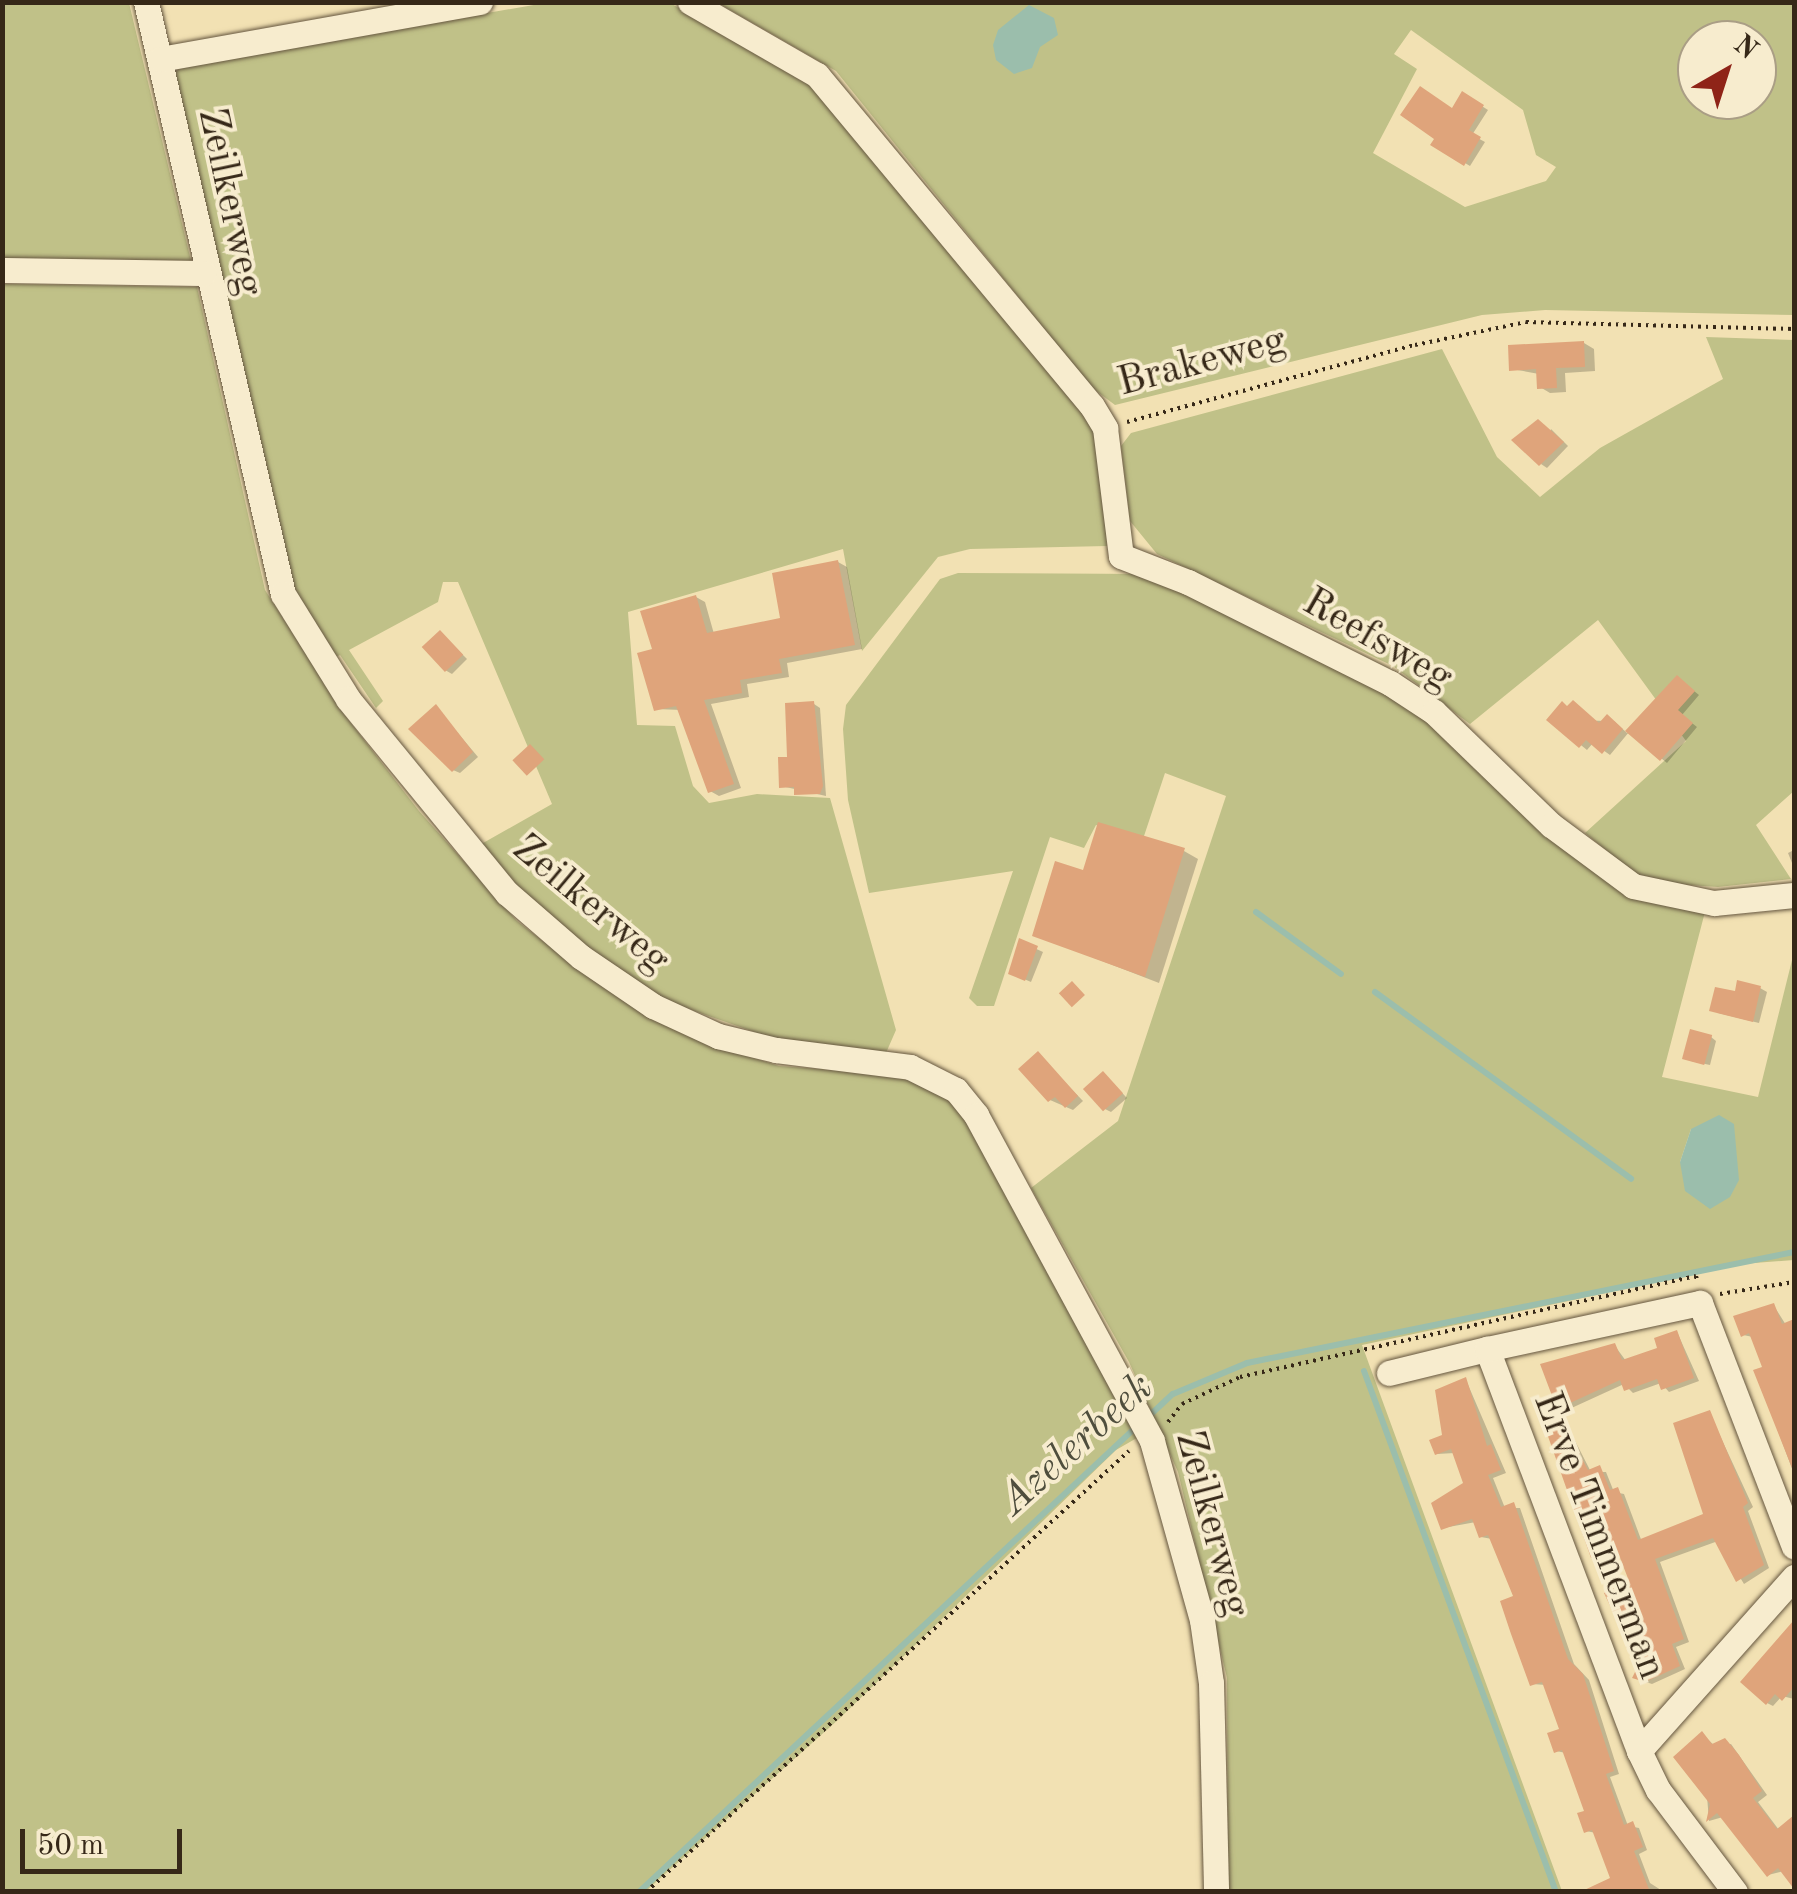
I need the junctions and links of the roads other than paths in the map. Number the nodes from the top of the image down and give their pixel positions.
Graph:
1 (146, 2) edge
2 (480, 2) edge
3 (690, 2) edge
4 (160, 59) junction
5 (2, 270) edge
6 (204, 273) junction
7 (1105, 428) joint
8 (1794, 895) edge
9 (1487, 1349) junction
10 (1389, 1372) dead end
11 (1794, 1546) edge
12 (1794, 1578) edge
13 (1638, 1751) junction
14 (1216, 1892) edge
15 (1736, 1892) edge

1 - 4 street, Zeilkerweg
2 - 4 street
3 - 7 street, Brakeweg
4 - 6 street, Zeilkerweg
5 - 6 street
6 - 14 street, Zeilkerweg
7 - 8 street, Reefsweg
9 - 10 street, Erve Timmerman
9 - 11 street, Erve Timmerman
9 - 13 street, Erve Timmerman
12 - 13 street
13 - 15 street, Erve Timmerman

